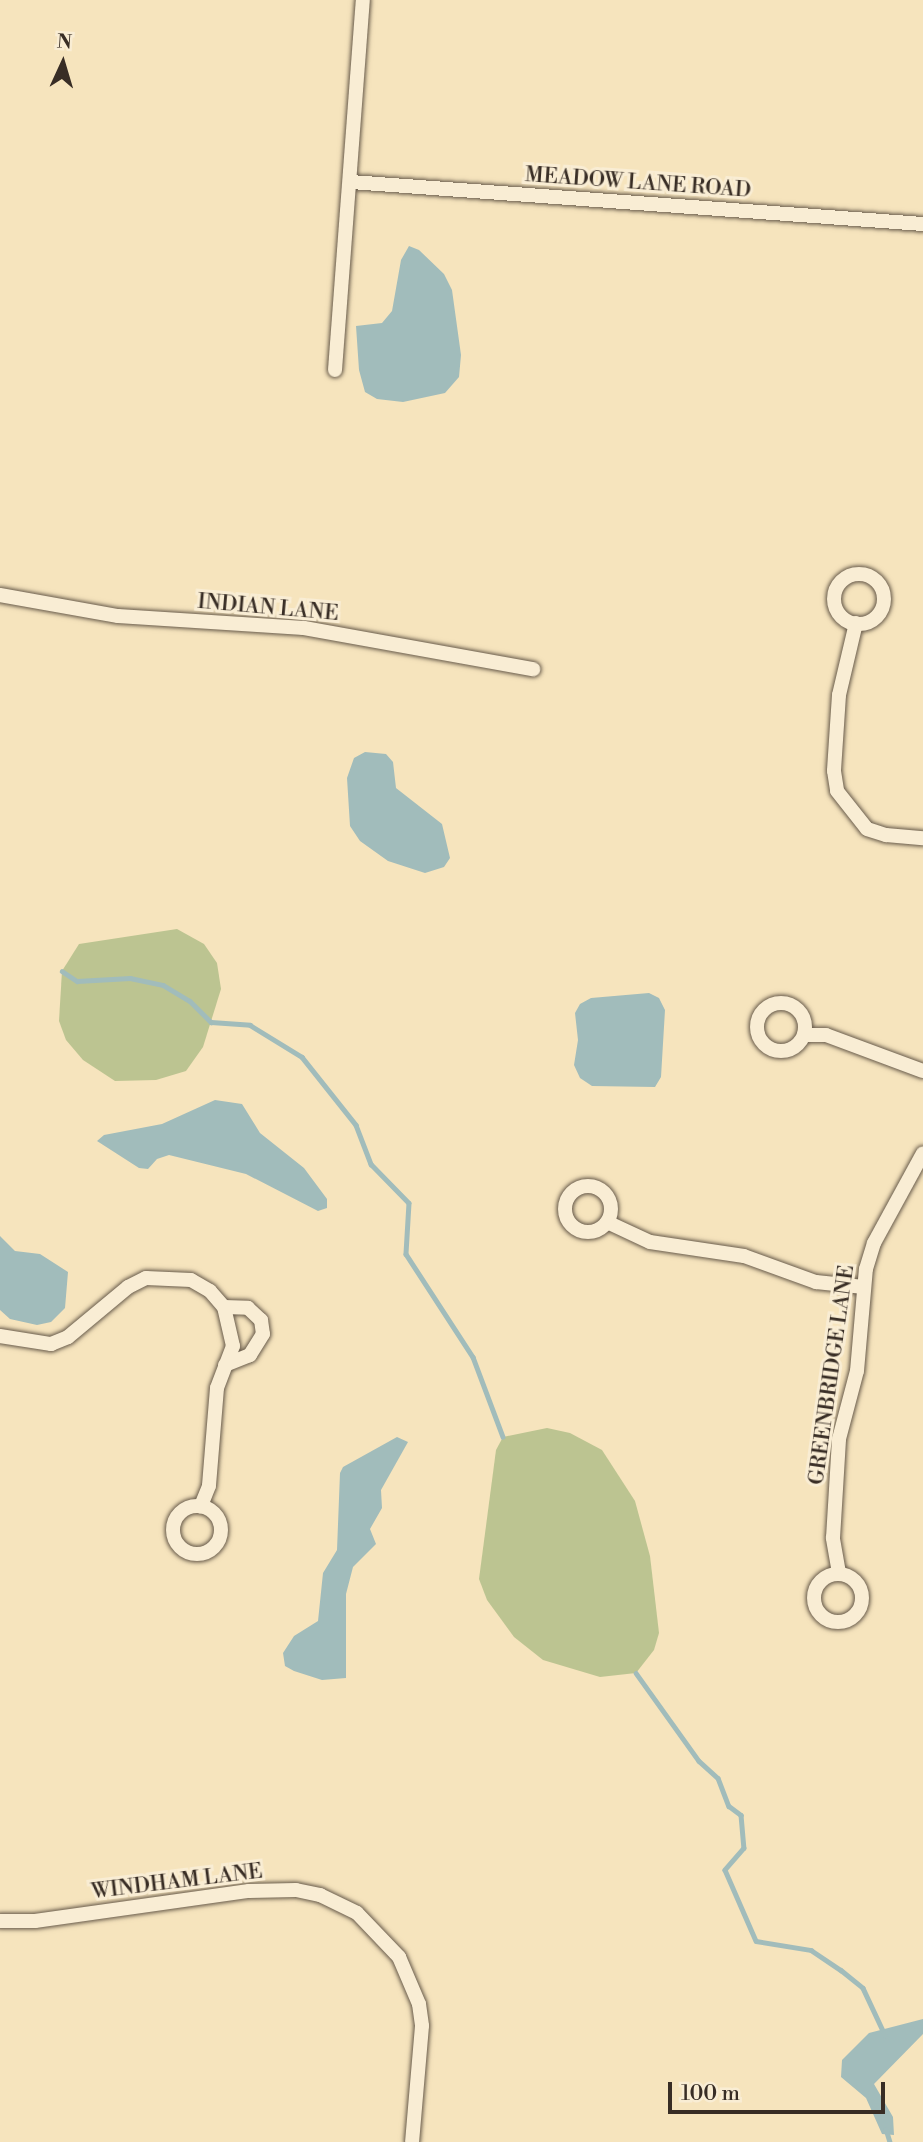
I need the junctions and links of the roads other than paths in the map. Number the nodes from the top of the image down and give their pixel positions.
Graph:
1 (363, 0) edge
2 (351, 181) junction
3 (923, 224) edge
4 (335, 370) dead end
5 (0, 595) edge
6 (856, 623) dead end
7 (533, 670) dead end
8 (923, 838) edge
9 (804, 1035) dead end
10 (923, 1071) edge
11 (923, 1153) edge
12 (607, 1222) dead end
13 (864, 1287) junction
14 (224, 1307) junction
15 (0, 1336) edge
16 (225, 1365) junction
17 (201, 1506) dead end
18 (839, 1573) dead end
19 (0, 1921) edge
20 (412, 2142) edge

1 - 2 street
2 - 3 street, MEADOW LANE ROAD
2 - 4 street
5 - 7 street, INDIAN LANE
6 - 8 street
9 - 10 street
11 - 13 street, GREENBRIDGE LANE
12 - 13 street
13 - 18 street, GREENBRIDGE LANE
14 - 15 street
14 - 16 street
14 - 16 street
16 - 17 street
19 - 20 street, WINDHAM LANE

